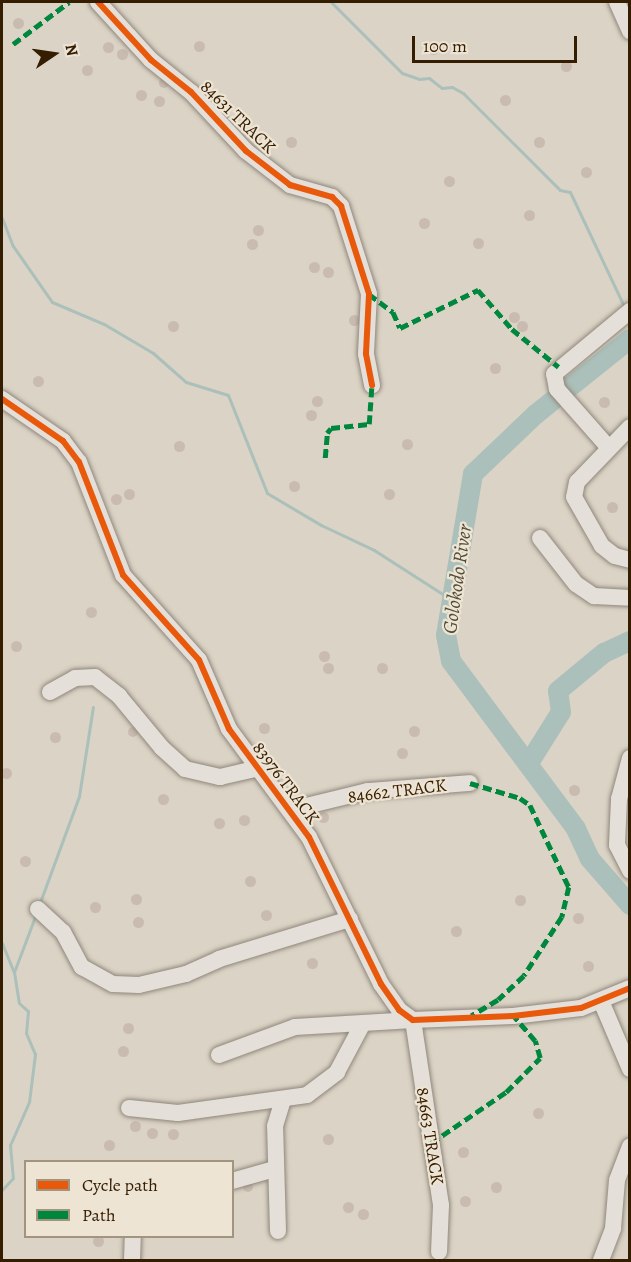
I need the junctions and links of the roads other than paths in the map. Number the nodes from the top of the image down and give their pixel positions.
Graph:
1 (98, 2) edge
2 (617, 2) edge
3 (630, 31) edge
4 (630, 311) edge
5 (372, 385) dead end
6 (2, 399) edge
7 (630, 427) edge
8 (609, 448) junction
9 (540, 538) dead end
10 (630, 560) edge
11 (630, 598) edge
12 (50, 692) dead end
13 (630, 758) edge
14 (255, 769) junction
15 (470, 783) dead end
16 (290, 810) junction
17 (630, 871) edge
18 (38, 909) dead end
19 (350, 919) junction
20 (630, 988) edge
21 (601, 1001) junction
22 (413, 1020) junction
23 (362, 1025) junction
24 (219, 1055) dead end
25 (630, 1069) edge
26 (283, 1100) junction
27 (129, 1108) dead end
28 (630, 1146) edge
29 (274, 1169) junction
30 (234, 1180) edge
31 (278, 1231) dead end
32 (133, 1238) edge
33 (439, 1251) dead end
34 (132, 1260) edge
35 (601, 1260) edge

1 - 5 street, 84631 TRACK
2 - 3 street
4 - 8 street
6 - 14 street, 83976 TRACK
7 - 8 street
8 - 10 street
9 - 11 street
12 - 14 street
13 - 17 street
14 - 16 street, 83976 TRACK
15 - 16 street, 84662 TRACK
16 - 19 street, 83976 TRACK
18 - 19 street
19 - 22 street, 83976 TRACK
20 - 21 street
21 - 22 street
21 - 25 street
22 - 23 street
22 - 33 street, 84663 TRACK
23 - 24 street
23 - 26 street
26 - 27 street
26 - 29 street
28 - 35 street
29 - 30 street
29 - 31 street
32 - 34 street

